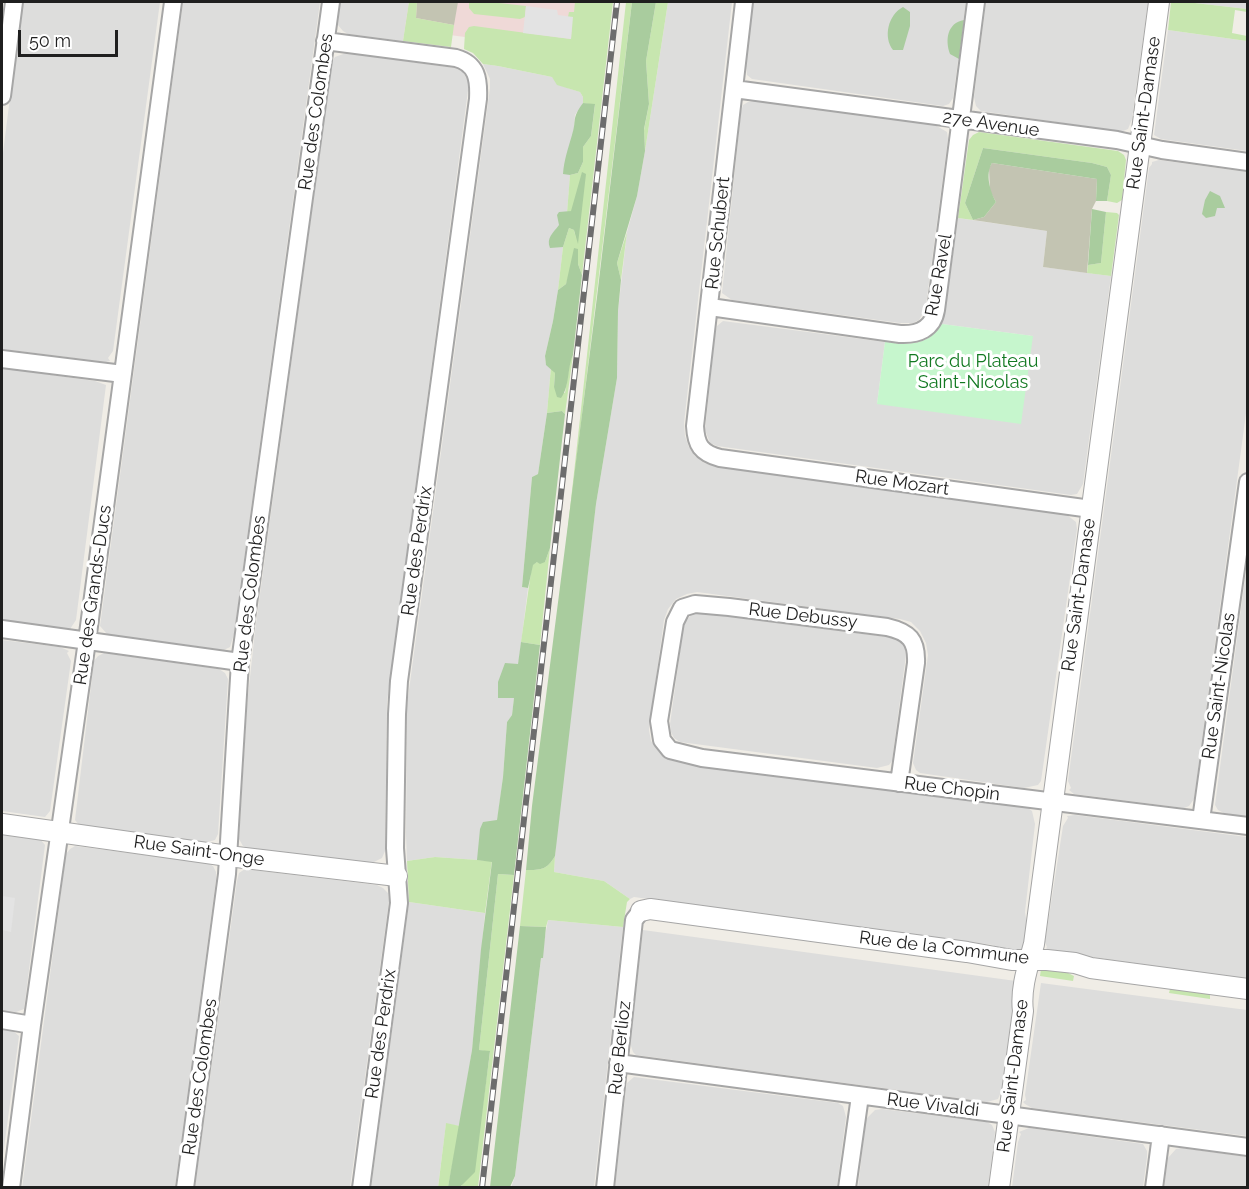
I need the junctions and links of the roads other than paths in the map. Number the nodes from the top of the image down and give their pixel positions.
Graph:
1 (14, 2) edge
2 (173, 2) edge
3 (331, 2) edge
4 (744, 2) edge
5 (976, 2) edge
6 (1159, 2) edge
7 (6, 30) edge
8 (325, 41) junction
9 (734, 88) junction
10 (2, 96) edge
11 (962, 119) junction
12 (1139, 145) junction
13 (1248, 162) edge
14 (710, 307) junction
15 (2, 359) edge
16 (123, 374) junction
17 (714, 456) joint
18 (1248, 482) edge
19 (1091, 509) junction
20 (2, 629) edge
21 (87, 641) junction
22 (240, 662) junction
23 (662, 740) joint
24 (899, 783) junction
25 (1051, 800) junction
26 (1201, 820) junction
27 (2, 824) edge
28 (1248, 826) edge
29 (60, 831) junction
30 (228, 856) junction
31 (397, 876) junction
32 (641, 911) joint
33 (1029, 960) junction
34 (1248, 988) edge
35 (2, 1020) edge
36 (32, 1024) junction
37 (618, 1063) junction
38 (861, 1096) junction
39 (1009, 1114) junction
40 (1161, 1136) junction
41 (1248, 1147) edge
42 (9, 1180) edge
43 (185, 1188) edge
44 (361, 1188) edge
45 (604, 1188) edge
46 (848, 1188) edge
47 (999, 1188) edge
48 (1154, 1188) edge

1 - 7 street
2 - 16 street, Rue des Grands-Ducs
3 - 8 street, Rue des Colombes
4 - 9 street, Rue Schubert
5 - 11 street, Rue Ravel
6 - 12 street, Rue Saint-Damase
7 - 10 street
8 - 22 street, Rue des Colombes
8 - 31 street, Rue des Perdrix
9 - 11 street, 27e Avenue
9 - 14 street, Rue Schubert
11 - 12 street, 27e Avenue
11 - 14 street, Rue Ravel
12 - 13 street, 27e Avenue
12 - 19 street, Rue Saint-Damase
14 - 17 street, Rue Schubert
15 - 16 street
16 - 21 street, Rue des Grands-Ducs
17 - 19 street, Rue Mozart
18 - 26 street, Rue Saint-Nicolas
19 - 25 street, Rue Saint-Damase
20 - 21 street
21 - 22 street
21 - 29 street, Rue des Grands-Ducs
22 - 30 street, Rue des Colombes
23 - 24 street, Rue Chopin
23 - 24 street, Rue Debussy
24 - 25 street, Rue Chopin
25 - 26 street, Rue Chopin
25 - 33 street, Rue Saint-Damase
26 - 28 street, Rue Chopin
27 - 29 street, Rue Saint-Onge
29 - 30 street, Rue Saint-Onge
29 - 36 street, Rue des Grands-Ducs
30 - 31 street, Rue Saint-Onge
30 - 43 street, Rue des Colombes
31 - 44 street, Rue des Perdrix
32 - 33 street, Rue de la Commune
32 - 37 street, Rue Berlioz
33 - 34 street, Rue de la Commune
33 - 39 street, Rue Saint-Damase
35 - 36 street
36 - 42 street, Rue des Grands-Ducs
37 - 38 street, Rue Vivaldi
37 - 45 street, Rue Berlioz
38 - 39 street, Rue Vivaldi
38 - 46 street
39 - 40 street, Rue Vivaldi
39 - 47 street, Rue Saint-Damase
40 - 41 street, Rue Vivaldi
40 - 48 street

